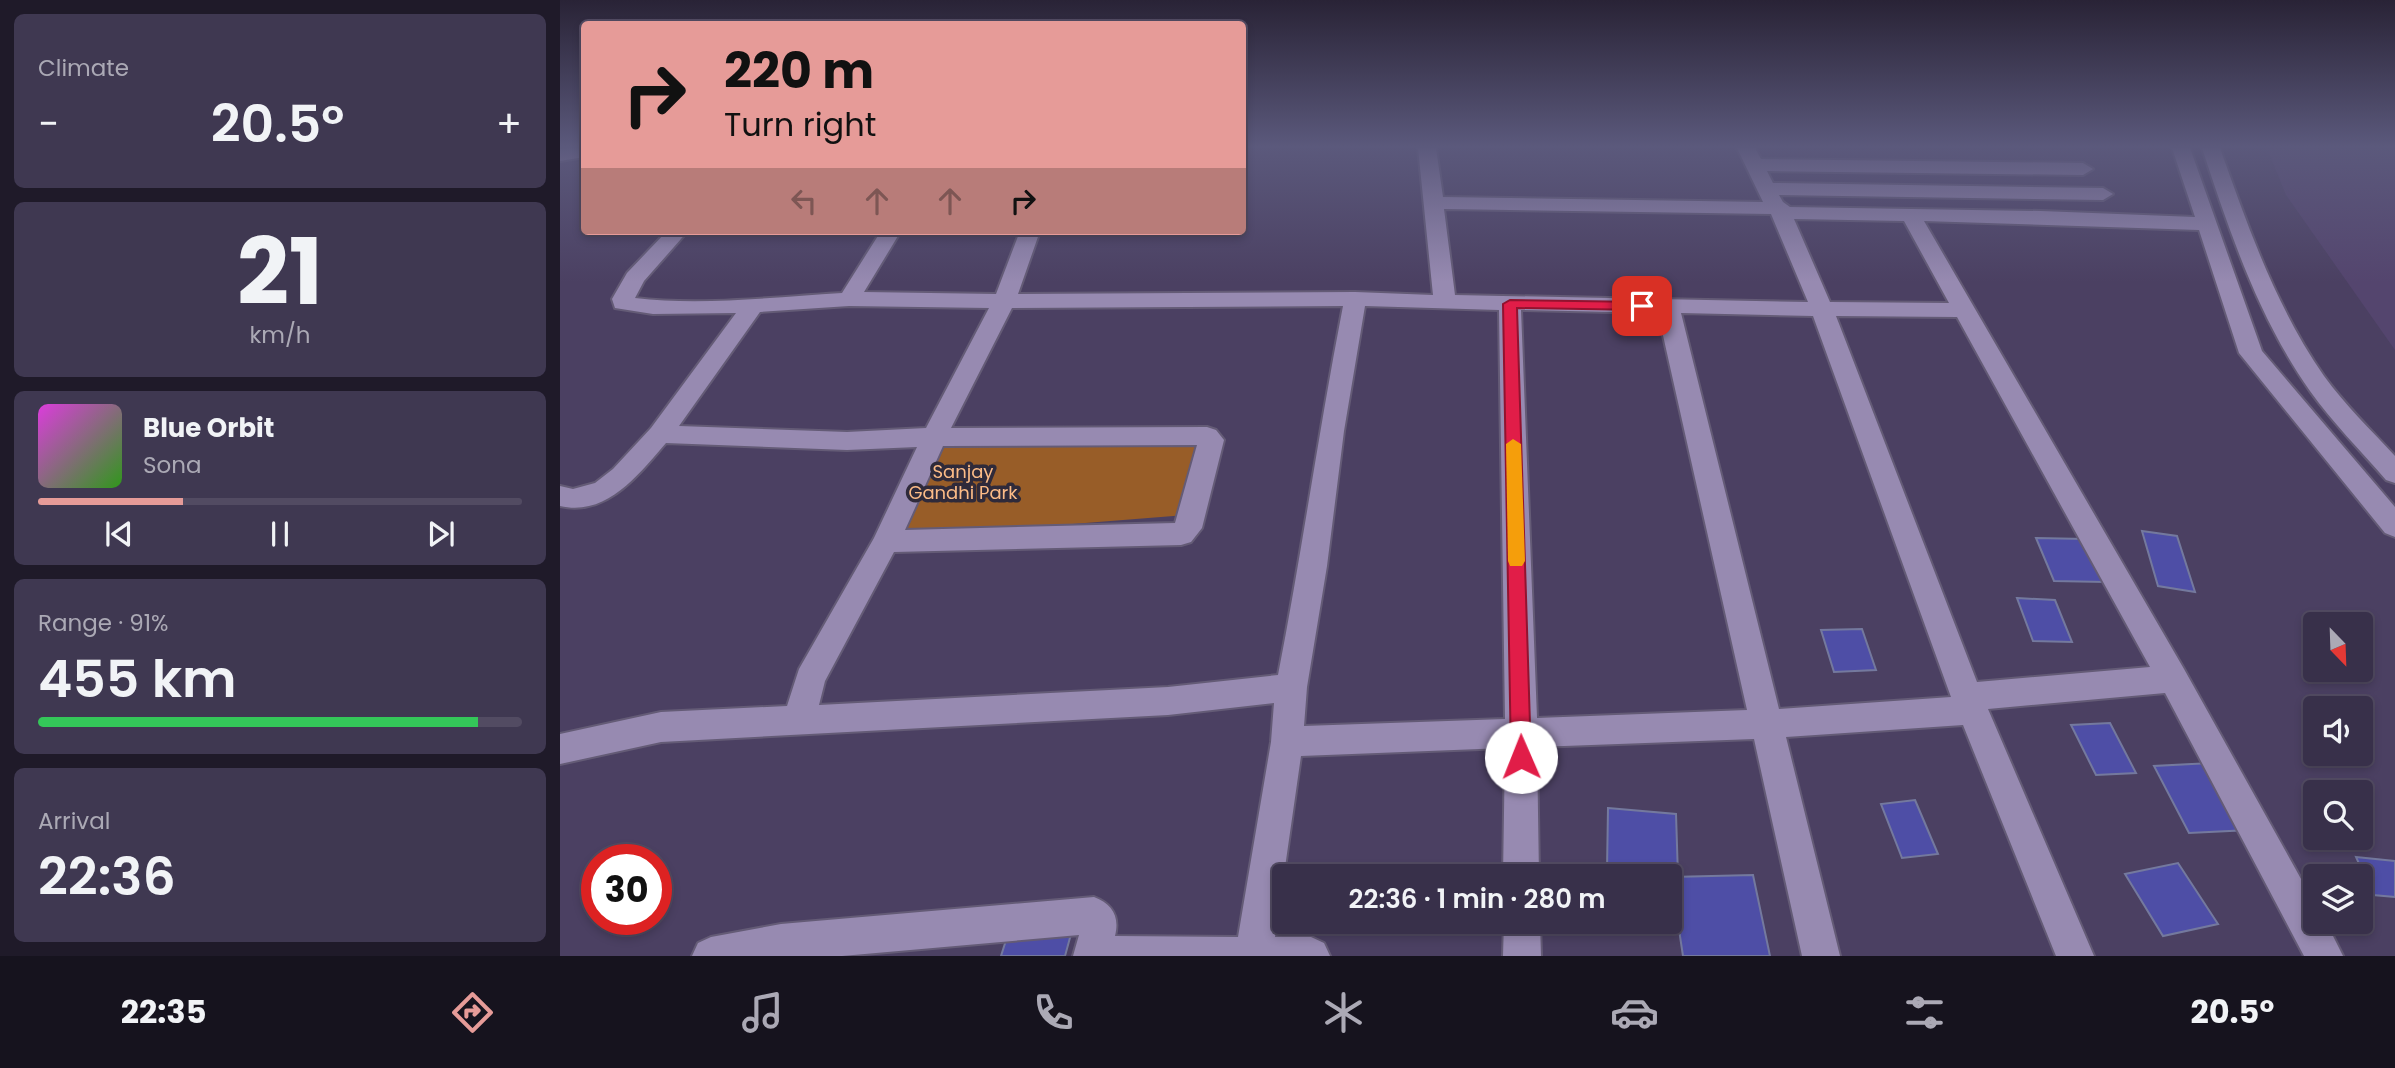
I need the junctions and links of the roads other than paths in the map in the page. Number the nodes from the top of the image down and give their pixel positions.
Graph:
1 (1433, 193) edge
2 (1769, 193) edge
3 (1881, 193) edge
4 (1952, 193) edge
5 (2029, 193) edge
6 (2068, 193) edge
7 (2196, 193) edge
8 (2227, 193) edge
9 (2103, 194) dead end
10 (1435, 203) junction
11 (1778, 209) junction
12 (1899, 216) junction
13 (1965, 216) junction
14 (2041, 217) junction
15 (2208, 226) junction
16 (674, 235) edge
17 (889, 235) edge
18 (1029, 235) edge
19 (849, 299) junction
20 (1355, 299) junction
21 (1004, 301) junction
22 (1445, 302) junction
23 (1510, 304) junction
24 (753, 306) junction
25 (1668, 306) junction
26 (1822, 309) junction
27 (1965, 310) junction
28 (660, 434) junction
29 (934, 437) junction
30 (2395, 473) edge
31 (564, 504) edge
32 (2395, 526) edge
33 (886, 541) junction
34 (2173, 679) junction
35 (1291, 687) junction
36 (1970, 704) junction
37 (799, 718) junction
38 (1765, 724) junction
39 (1521, 733) junction
40 (1287, 741) junction
41 (560, 748) edge
42 (1521, 864) edge
43 (1521, 934) edge
44 (780, 949) edge
45 (1093, 955) edge
46 (711, 956) edge
47 (1254, 956) edge
48 (1306, 956) edge
49 (1311, 956) edge
50 (1522, 956) edge
51 (1821, 956) edge
52 (2075, 956) edge
53 (2324, 956) edge

1 - 10 street
2 - 11 street
3 - 12 street
4 - 13 street
5 - 14 street
6 - 9 street
7 - 15 street
8 - 30 street
10 - 11 street
10 - 22 street
11 - 12 street
11 - 26 street
12 - 13 street
12 - 27 street
13 - 14 street
14 - 15 street
15 - 32 street
16 - 24 street
17 - 19 street
18 - 21 street
19 - 21 street
19 - 24 street
20 - 21 street
20 - 22 street
20 - 35 street
21 - 29 street
22 - 23 street
23 - 25 street
23 - 39 street
24 - 28 street
25 - 26 street
25 - 38 street
26 - 27 street
26 - 36 street
27 - 34 street
28 - 29 street
28 - 31 street
29 - 33 street
29 - 33 street
33 - 37 street
34 - 36 street
34 - 53 street
35 - 37 street
35 - 40 street
36 - 38 street
36 - 52 street
37 - 41 street
38 - 39 street
38 - 51 street
39 - 40 street
39 - 42 street
40 - 47 street
43 - 50 street
44 - 45 street
44 - 46 street
45 - 47 street
47 - 48 street
48 - 49 street

